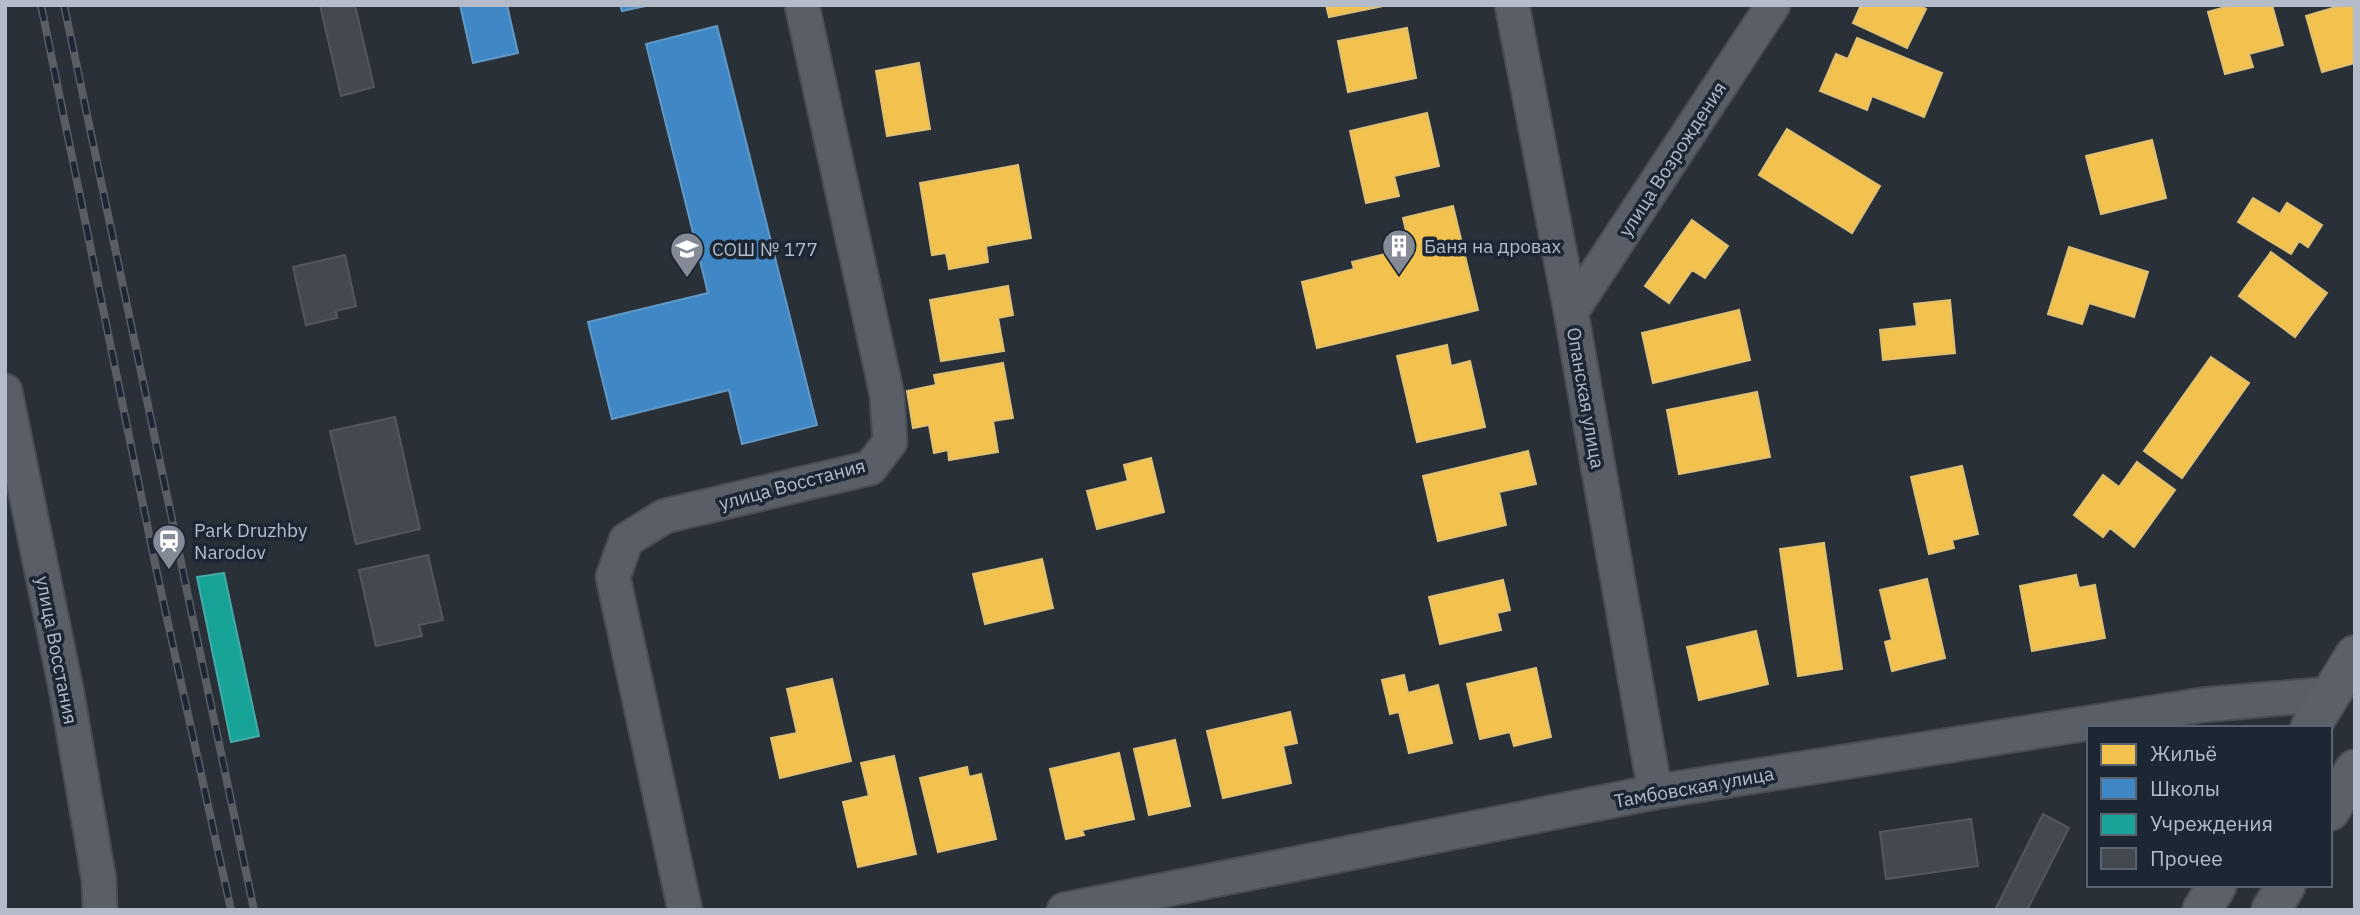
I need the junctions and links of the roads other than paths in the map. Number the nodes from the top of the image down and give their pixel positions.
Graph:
1 (802, 5) edge
2 (1512, 5) edge
3 (1773, 5) edge
4 (1570, 312) junction
5 (5, 391) edge
6 (2355, 654) edge
7 (2330, 694) junction
8 (2311, 726) edge
9 (2355, 769) edge
10 (1655, 792) junction
11 (2332, 808) edge
12 (2216, 887) edge
13 (2285, 887) edge
14 (100, 910) edge
15 (685, 910) edge
16 (1064, 910) edge
17 (2202, 910) edge
18 (2271, 910) edge

1 - 15 street, улица Восстания
2 - 4 street, Опанская улица
3 - 4 street, улица Возрождения
4 - 10 street, Опанская улица
5 - 14 street, улица Восстания
6 - 7 main road
7 - 8 main road
7 - 10 street, Тамбовская улица
9 - 11 main road
10 - 16 street, Тамбовская улица
12 - 17 main road
13 - 18 main road

